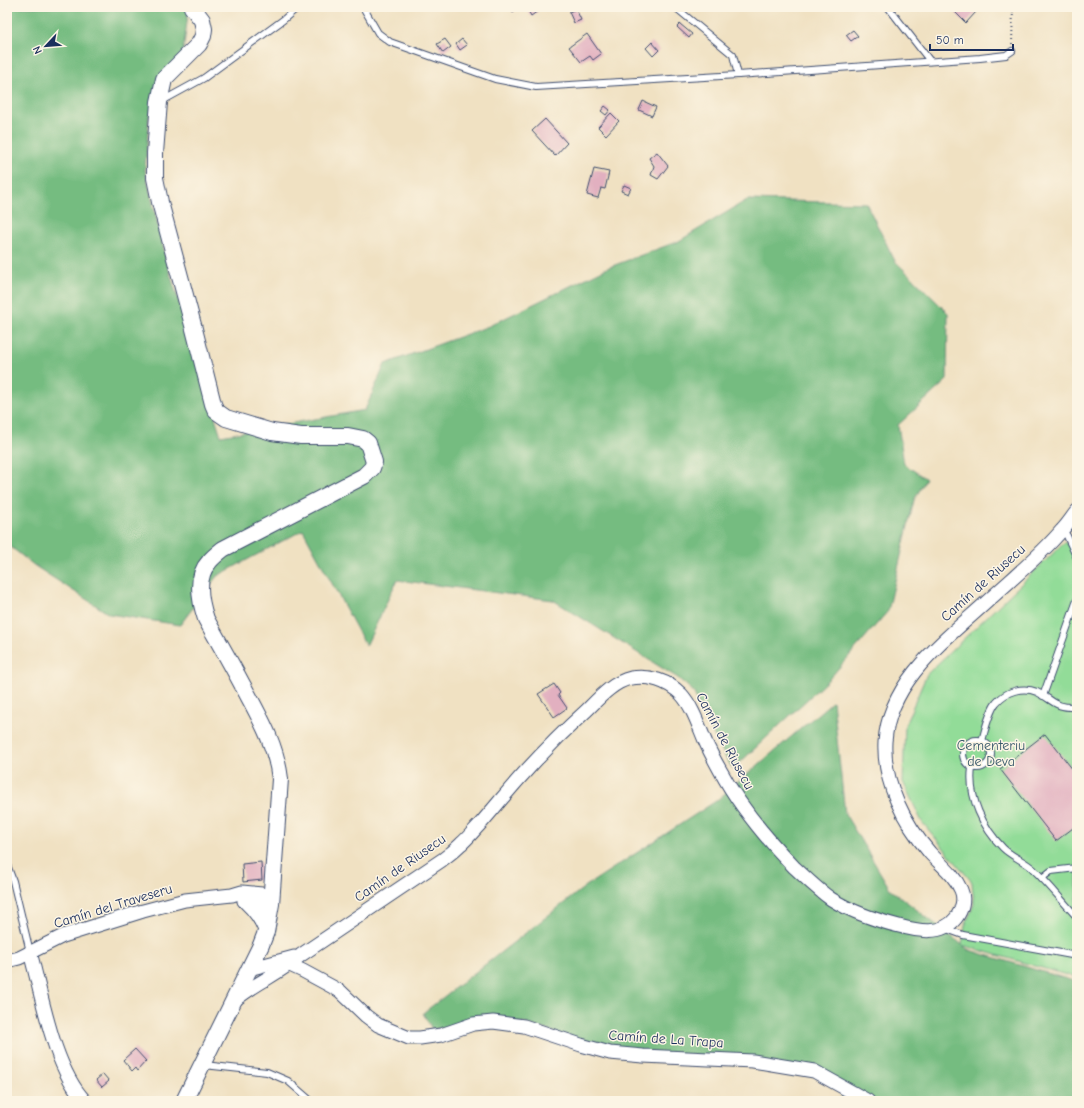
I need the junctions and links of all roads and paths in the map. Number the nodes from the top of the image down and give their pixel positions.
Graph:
1 (192, 7) edge
2 (298, 7) edge
3 (363, 7) edge
4 (675, 7) edge
5 (888, 7) edge
6 (1013, 7) edge
7 (1012, 52) joint
8 (930, 61) junction
9 (738, 75) junction
10 (159, 102) junction
11 (1077, 510) edge
12 (1063, 530) junction
13 (1077, 558) edge
14 (1077, 600) edge
15 (1043, 696) junction
16 (1077, 707) edge
17 (982, 741) junction
18 (972, 768) junction
19 (7, 865) edge
20 (1077, 868) edge
21 (1042, 878) junction
22 (232, 895) junction
23 (244, 901) junction
24 (271, 904) junction
25 (1077, 917) edge
26 (944, 928) junction
27 (263, 939) junction
28 (30, 952) junction
29 (1077, 956) edge
30 (7, 961) edge
31 (286, 962) junction
32 (249, 969) junction
33 (273, 974) junction
34 (233, 1001) junction
35 (202, 1065) junction
36 (85, 1101) edge
37 (184, 1101) edge
38 (311, 1101) edge
39 (868, 1101) edge

1 - 10 street
2 - 10 lane
3 - 9 lane
4 - 9 lane
5 - 8 lane
6 - 7 path
7 - 8 lane
8 - 9 lane
10 - 24 street
11 - 12 street, Camín de Riusecu
12 - 13 lane
12 - 26 street, Camín de Riusecu
14 - 15 lane
15 - 16 lane
15 - 17 lane
17 - 18 lane
17 - 18 lane
18 - 21 lane
19 - 28 lane
20 - 21 lane
21 - 25 lane
22 - 23 street
22 - 24 street, Camín del Traveseru
22 - 28 street, Camín del Traveseru
23 - 24 street
23 - 27 street
24 - 27 street
26 - 29 lane
26 - 31 street, Camín de Riusecu
27 - 31 street
27 - 32 street
28 - 30 street, Camín del Traveseru
28 - 36 street
31 - 32 street, Camín de Riusecu
31 - 33 street, Camín de Riusecu
31 - 39 street, Camín de La Trapa
32 - 33 street
32 - 34 street
33 - 34 street, Camín de Riusecu
34 - 35 street
35 - 37 street
35 - 38 lane

